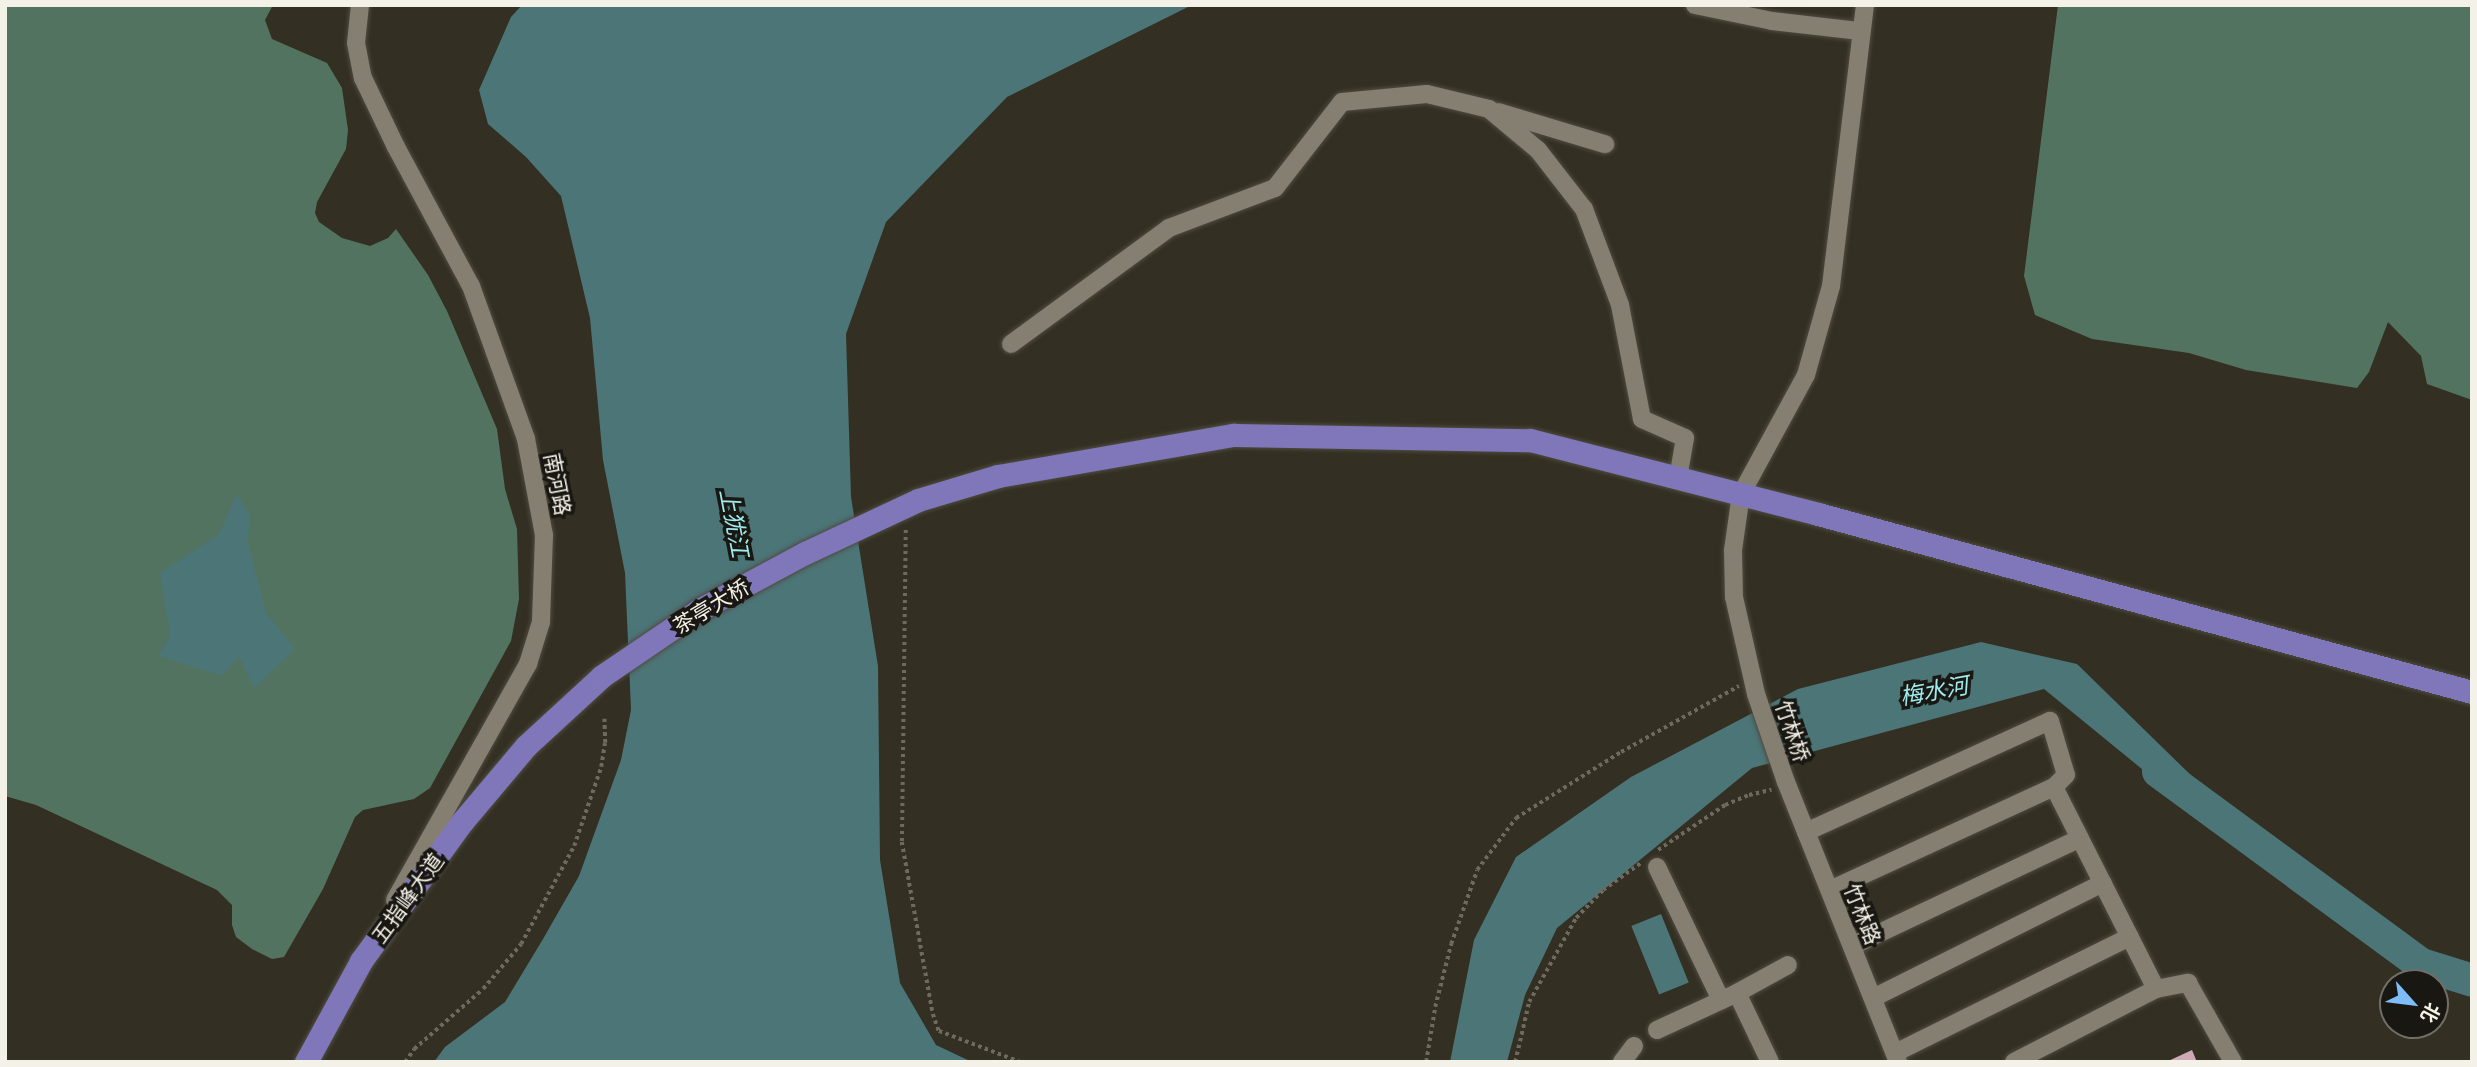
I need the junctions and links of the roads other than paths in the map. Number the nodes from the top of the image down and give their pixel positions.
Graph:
1 (360, 5) edge
2 (1695, 5) edge
3 (1866, 5) edge
4 (1860, 31) junction
5 (1489, 109) junction
6 (1605, 144) dead end
7 (1011, 344) dead end
8 (1678, 478) junction
9 (1741, 494) junction
10 (2472, 692) edge
11 (526, 746) joint
12 (1787, 784) joint
13 (2054, 787) junction
14 (1806, 832) junction
15 (2080, 838) junction
16 (1653, 859) road end
17 (2103, 883) junction
18 (1830, 890) junction
19 (2130, 937) junction
20 (1852, 946) junction
21 (361, 961) junction
22 (1788, 965) dead end
23 (2156, 989) junction
24 (1729, 996) junction
25 (1873, 998) junction
26 (1657, 1030) dead end
27 (1634, 1046) dead end
28 (1897, 1057) edge
29 (306, 1062) edge
30 (1622, 1062) edge
31 (1770, 1062) edge
32 (2014, 1062) edge
33 (2233, 1062) edge

1 - 21 street, 南河路
2 - 4 street
3 - 4 street
4 - 9 street
5 - 6 street
5 - 7 street
5 - 8 street
8 - 9 main road, 茶亭大桥
8 - 11 main road, 茶亭大桥
9 - 10 main road, 茶亭大桥
9 - 12 street, 竹林桥
11 - 21 main road, 五指峰大道
12 - 14 street, 竹林路
13 - 14 street
13 - 15 street
13 - 18 street
14 - 18 street, 竹林路
15 - 17 street
15 - 20 street
16 - 24 street
17 - 19 street
17 - 25 street
18 - 20 street, 竹林路
19 - 23 street
19 - 28 street
20 - 25 street, 竹林路
21 - 29 main road, 五指峰大道
22 - 24 street
23 - 32 street
23 - 33 street
24 - 26 street
24 - 31 street
25 - 28 street, 竹林路
27 - 30 street

